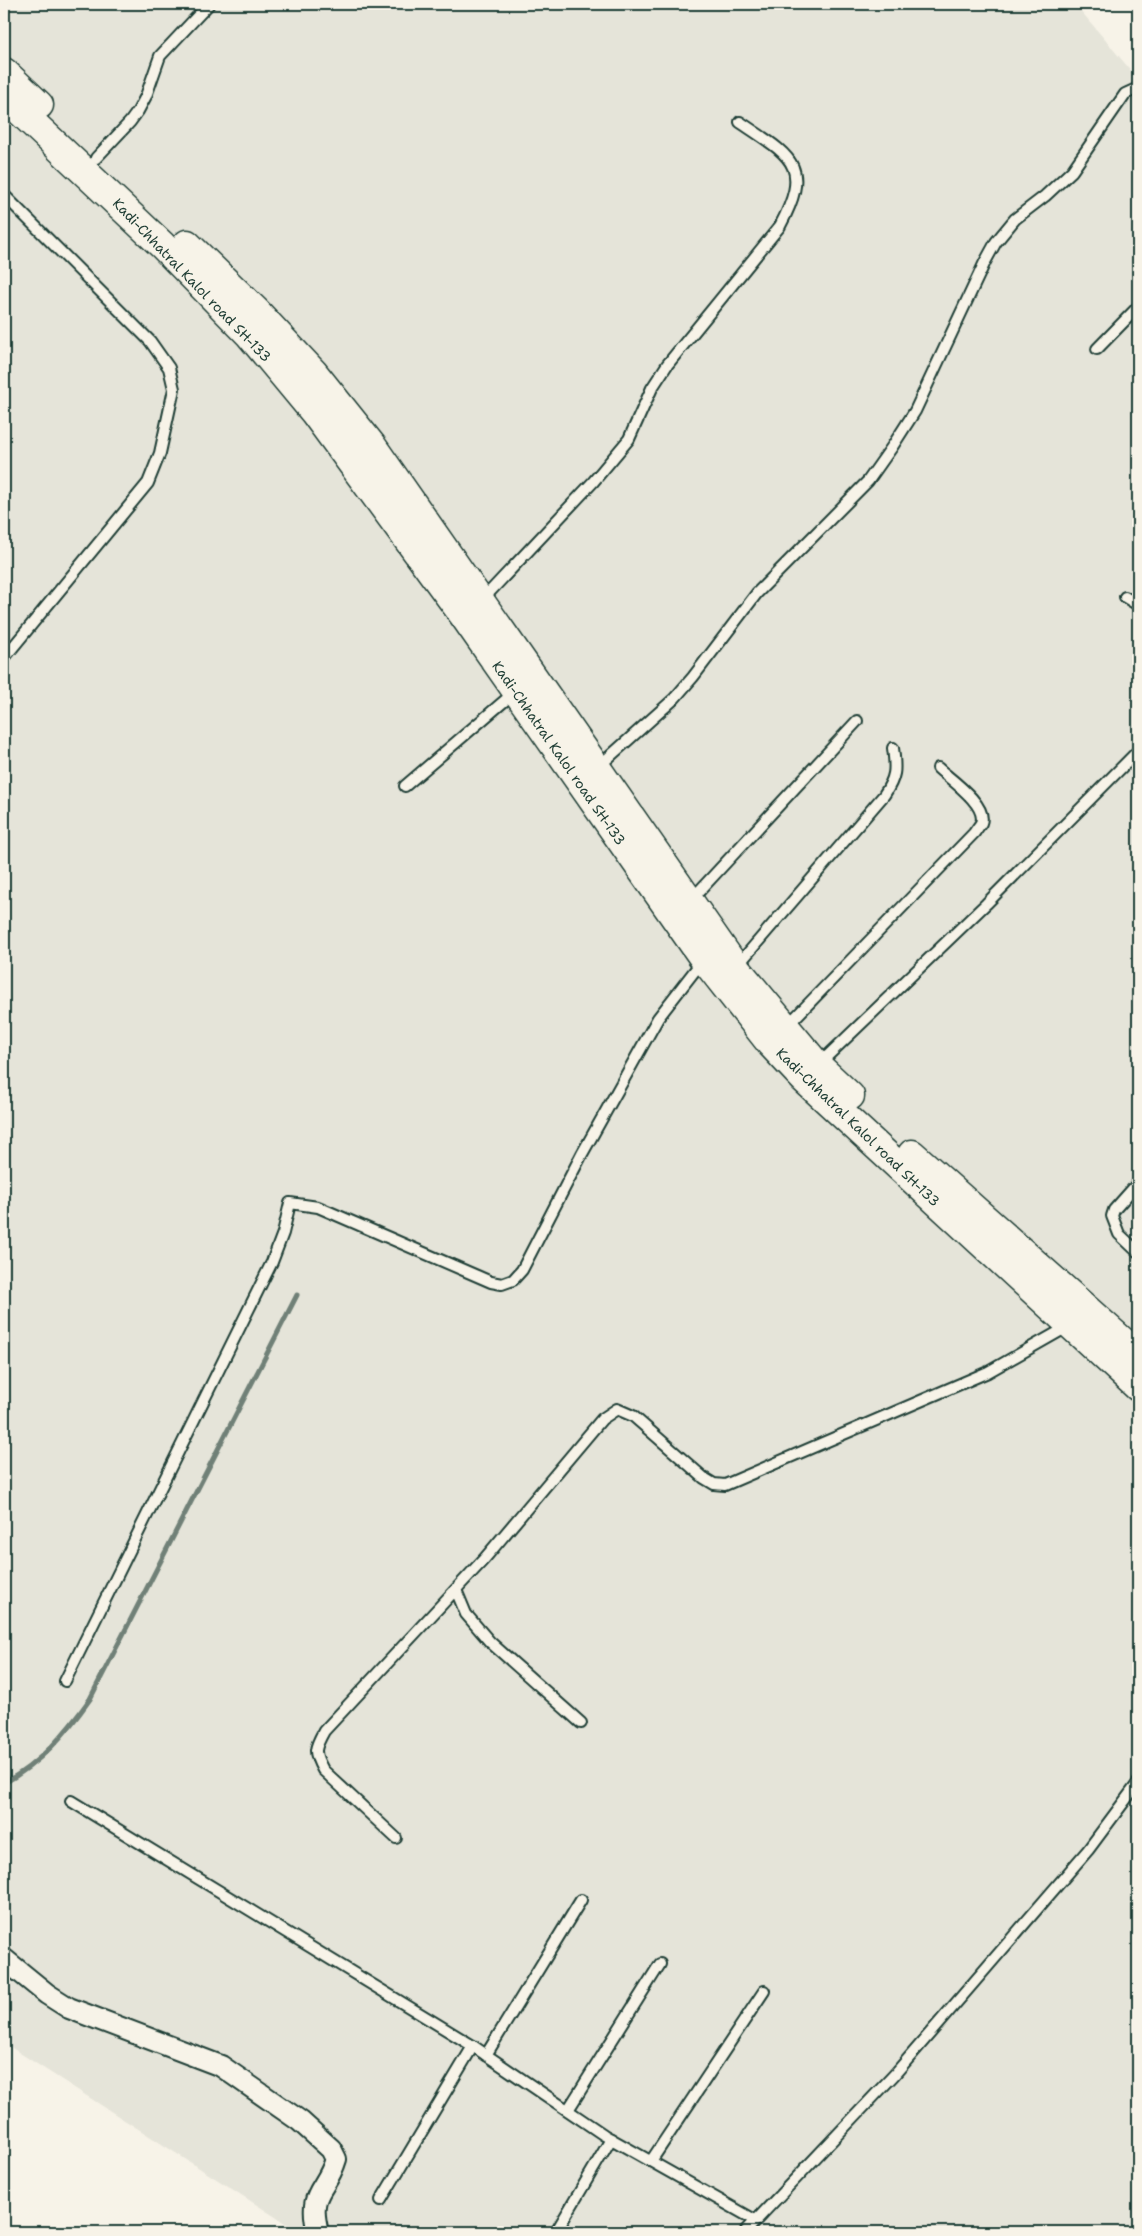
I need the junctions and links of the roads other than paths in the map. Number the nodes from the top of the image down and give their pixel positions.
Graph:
1 (209, 4) edge
2 (4, 72) edge
3 (1138, 88) edge
4 (4, 96) edge
5 (740, 122) dead end
6 (96, 158) junction
7 (4, 195) edge
8 (1138, 307) edge
9 (1097, 349) dead end
10 (1125, 597) dead end
11 (480, 603) junction
12 (1138, 605) edge
13 (4, 658) edge
14 (516, 690) junction
15 (857, 721) dead end
16 (893, 748) dead end
17 (1138, 751) edge
18 (938, 768) dead end
19 (596, 770) junction
20 (405, 786) dead end
21 (689, 902) junction
22 (704, 959) junction
23 (728, 975) junction
24 (785, 1028) junction
25 (817, 1065) junction
26 (1138, 1183) edge
27 (1138, 1252) edge
28 (1070, 1326) junction
29 (1138, 1355) edge
30 (1138, 1387) edge
31 (456, 1590) junction
32 (65, 1681) dead end
33 (581, 1723) dead end
34 (1138, 1783) edge
35 (72, 1801) dead end
36 (396, 1838) dead end
37 (581, 1900) dead end
38 (4, 1960) edge
39 (660, 1964) dead end
40 (764, 1991) dead end
41 (473, 2046) junction
42 (486, 2054) junction
43 (568, 2110) junction
44 (611, 2139) junction
45 (651, 2161) junction
46 (381, 2200) dead end
47 (755, 2220) junction
48 (318, 2232) edge
49 (556, 2232) edge
50 (745, 2232) edge

1 - 6 lane
2 - 6 main road, Kadi-Chhatral Kalol road SH-133
3 - 19 lane
4 - 14 main road, Kadi-Chhatral Kalol road SH-133
5 - 11 lane
6 - 11 main road, Kadi-Chhatral Kalol road SH-133
7 - 13 lane
8 - 9 lane
10 - 12 lane
11 - 19 main road, Kadi-Chhatral Kalol road SH-133
14 - 20 lane
14 - 22 main road, Kadi-Chhatral Kalol road SH-133
15 - 21 lane
16 - 23 lane
17 - 25 lane
18 - 24 lane
19 - 21 main road, Kadi-Chhatral Kalol road SH-133
21 - 23 main road, Kadi-Chhatral Kalol road SH-133
22 - 23 main road, Kadi-Chhatral Kalol road SH-133
22 - 32 lane
23 - 24 main road, Kadi-Chhatral Kalol road SH-133
23 - 28 main road, Kadi-Chhatral Kalol road SH-133
24 - 25 main road, Kadi-Chhatral Kalol road SH-133
25 - 29 main road, Kadi-Chhatral Kalol road SH-133
26 - 27 lane
28 - 30 main road, Kadi-Chhatral Kalol road SH-133
28 - 31 lane
31 - 33 lane
31 - 36 lane
34 - 47 lane
35 - 41 lane
37 - 42 lane
38 - 48 street
39 - 43 lane
40 - 45 lane
41 - 42 lane
41 - 46 lane
42 - 43 lane
43 - 44 lane
44 - 45 lane
44 - 49 lane
45 - 47 lane
47 - 50 lane

